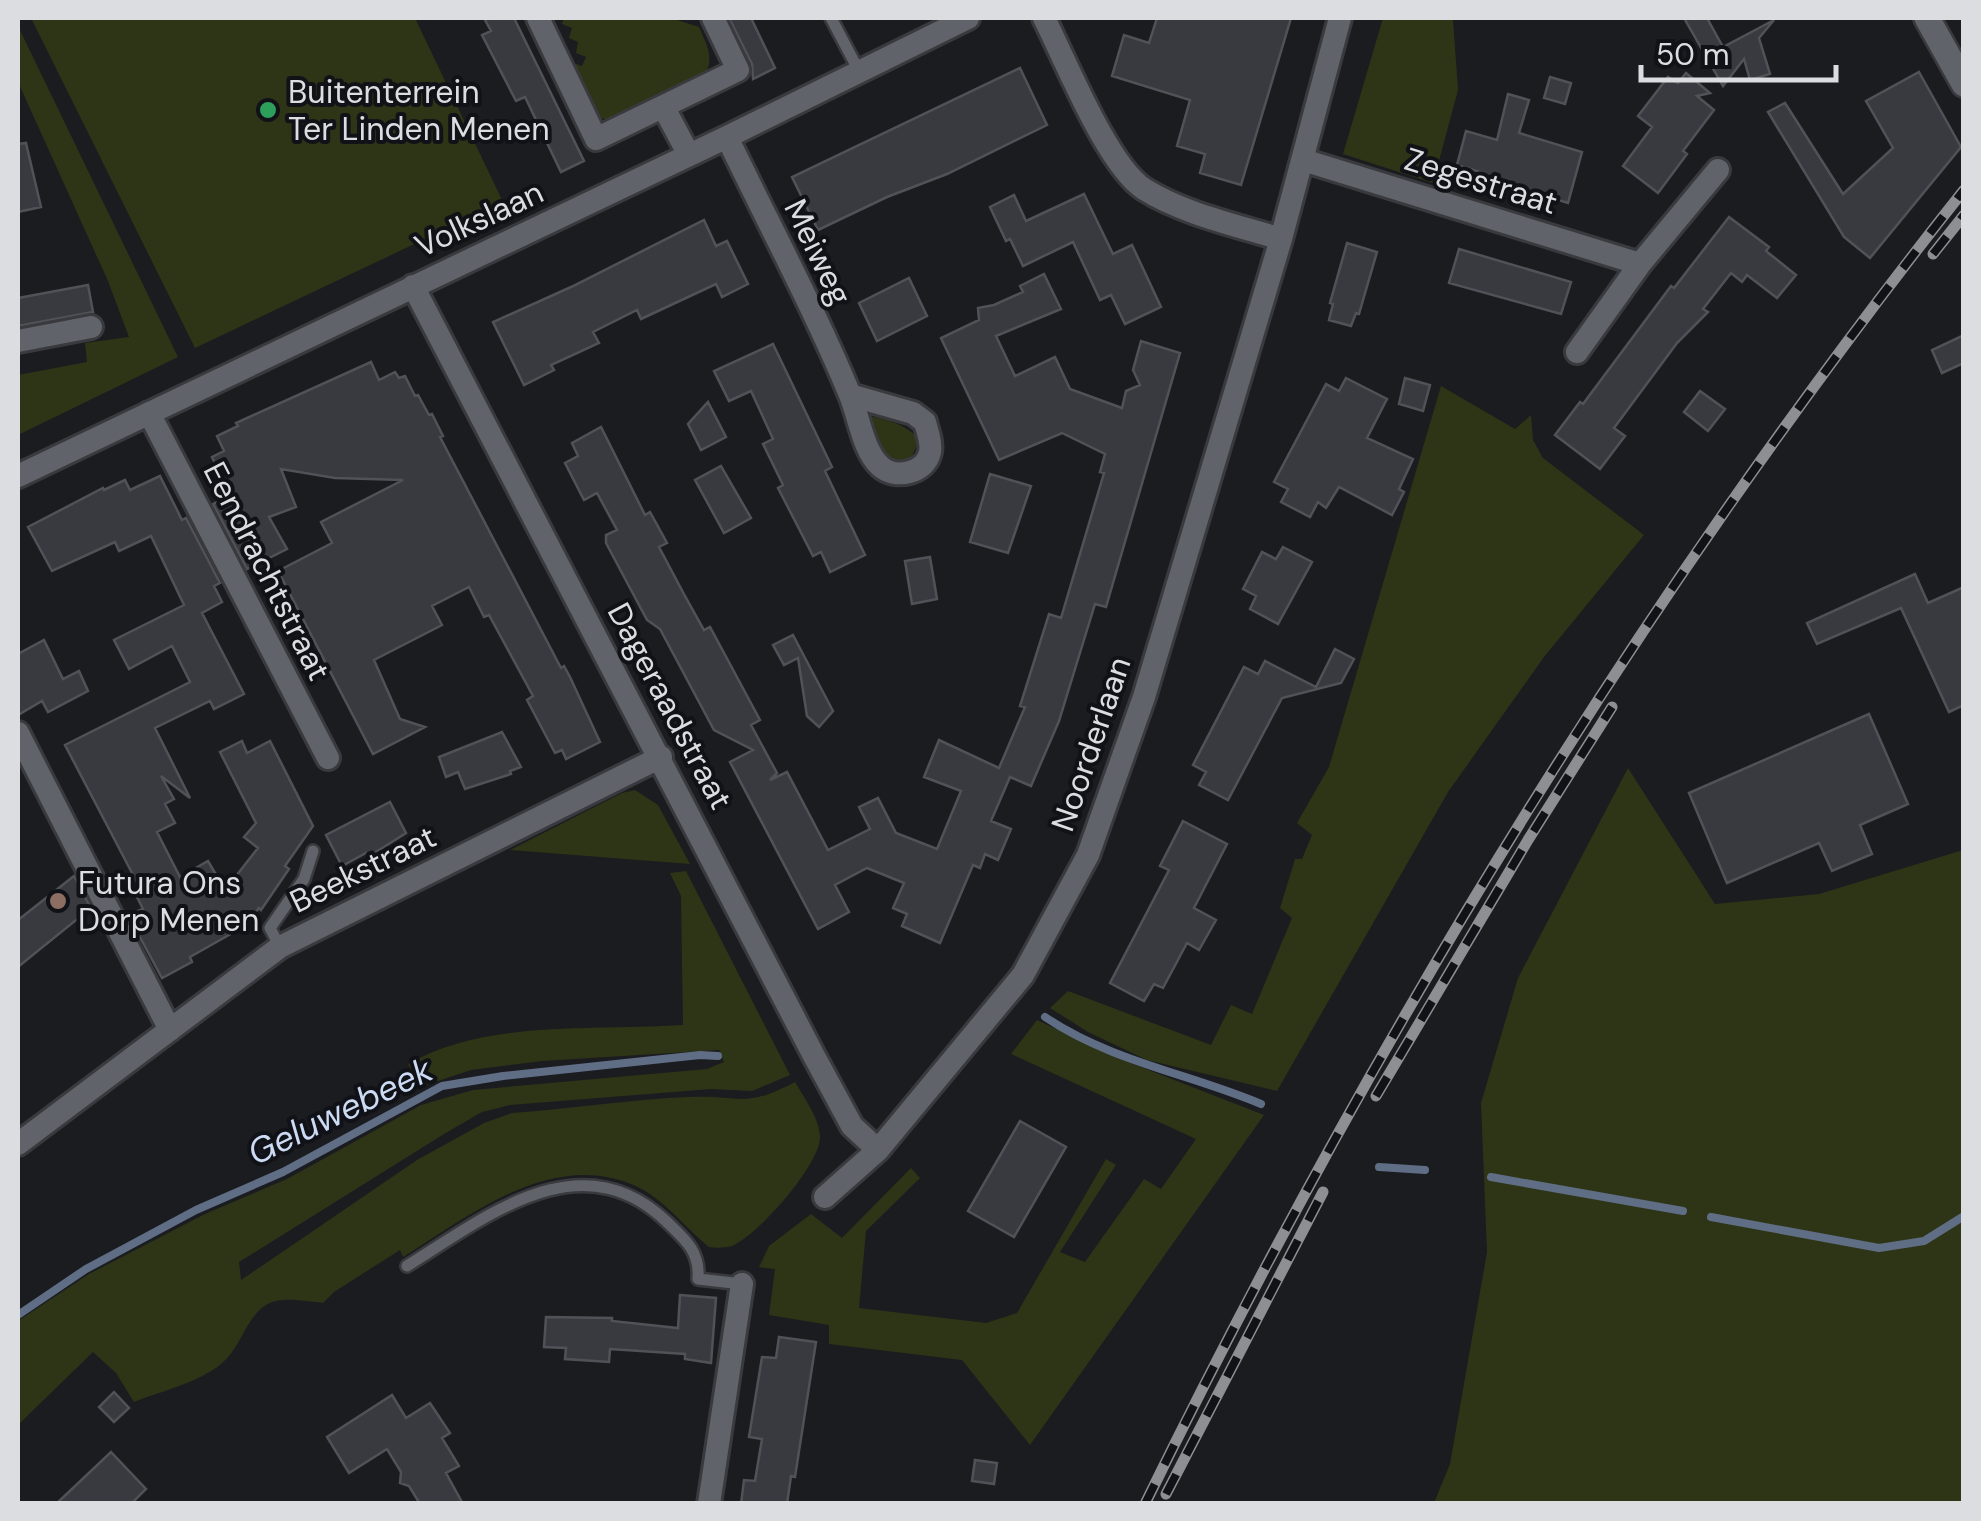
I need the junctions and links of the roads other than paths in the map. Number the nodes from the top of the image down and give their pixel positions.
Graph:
1 (538, 18) edge
2 (713, 18) edge
3 (831, 18) edge
4 (968, 18) edge
5 (1044, 18) edge
6 (1340, 18) edge
7 (1926, 18) edge
8 (859, 71) junction
9 (1964, 84) edge
10 (664, 108) junction
11 (726, 137) junction
12 (689, 155) junction
13 (1303, 160) junction
14 (1718, 170) dead end
15 (1281, 239) junction
16 (1640, 264) junction
17 (413, 286) junction
18 (91, 327) dead end
19 (18, 342) edge
20 (1577, 352) dead end
21 (850, 395) dead end
22 (149, 413) junction
23 (18, 476) edge
24 (18, 733) edge
25 (661, 757) junction
26 (328, 758) dead end
27 (312, 851) dead end
28 (280, 947) junction
29 (170, 1030) junction
30 (18, 1144) edge
31 (878, 1150) junction
32 (826, 1197) dead end
33 (407, 1266) dead end
34 (742, 1284) joint
35 (709, 1504) edge

1 - 10 street
2 - 10 street
3 - 8 lane
4 - 8 street, Volkslaan
5 - 15 street
6 - 13 street, Noorderlaan
7 - 9 street
8 - 11 street, Volkslaan
10 - 12 street
11 - 12 street, Volkslaan
11 - 21 street, Meiweg
12 - 17 street, Volkslaan
13 - 15 street, Noorderlaan
13 - 16 street, Zegestraat
14 - 16 street
15 - 31 street, Noorderlaan
16 - 20 street
17 - 22 street, Volkslaan
17 - 25 street, Dageraadstraat
18 - 19 street
22 - 23 street, Volkslaan
22 - 26 street, Eendrachtstraat
24 - 29 street
25 - 28 street, Beekstraat
25 - 31 street, Dageraadstraat
27 - 28 lane
28 - 29 street, Beekstraat
29 - 30 street, Beekstraat
31 - 32 street, Noorderlaan
33 - 34 lane
34 - 35 street

